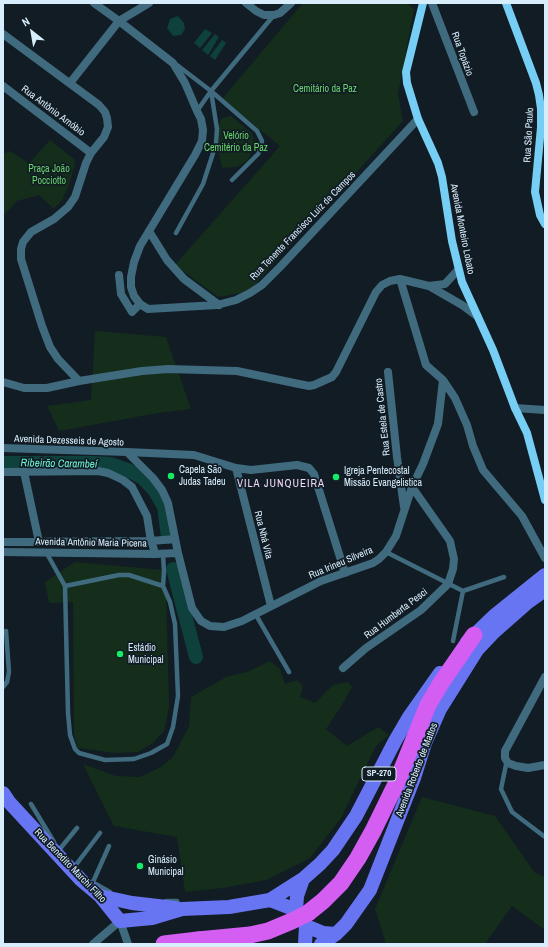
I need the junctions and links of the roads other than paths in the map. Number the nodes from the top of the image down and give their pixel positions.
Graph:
1 (94, 3) edge
2 (149, 3) edge
3 (246, 3) edge
4 (291, 3) edge
5 (423, 3) edge
6 (432, 3) edge
7 (506, 3) edge
8 (274, 15) junction
9 (119, 21) junction
10 (3, 34) edge
11 (173, 63) junction
12 (70, 83) junction
13 (3, 86) edge
14 (211, 91) junction
15 (197, 111) junction
16 (474, 112) dead end
17 (418, 119) junction
18 (91, 153) junction
19 (232, 180) dead end
20 (545, 224) edge
21 (150, 231) junction
22 (176, 233) dead end
23 (458, 270) junction
24 (119, 274) dead end
25 (400, 279) junction
26 (429, 286) junction
27 (140, 304) junction
28 (219, 305) junction
29 (478, 316) junction
30 (388, 372) dead end
31 (442, 380) junction
32 (79, 381) junction
33 (3, 382) edge
34 (515, 408) junction
35 (545, 410) edge
36 (3, 448) edge
37 (127, 452) junction
38 (236, 468) junction
39 (3, 472) edge
40 (24, 472) junction
41 (412, 486) junction
42 (545, 500) edge
43 (404, 508) junction
44 (175, 539) junction
45 (151, 541) junction
46 (3, 542) edge
47 (39, 542) junction
48 (3, 552) edge
49 (46, 552) junction
50 (386, 552) junction
51 (178, 553) junction
52 (159, 554) junction
53 (545, 558) edge
54 (345, 573) junction
55 (545, 575) edge
56 (504, 577) dead end
57 (448, 584) junction
58 (65, 586) junction
59 (163, 586) junction
60 (545, 590) edge
61 (464, 591) junction
62 (270, 606) junction
63 (256, 615) junction
64 (6, 631) dead end
65 (474, 635) junction
66 (453, 641) dead end
67 (342, 668) dead end
68 (289, 672) dead end
69 (545, 677) edge
70 (3, 687) edge
71 (506, 760) junction
72 (545, 765) edge
73 (3, 793) edge
74 (31, 804) dead end
75 (77, 828) dead end
76 (100, 834) dead end
77 (545, 837) edge
78 (109, 846) dead end
79 (59, 850) junction
80 (75, 866) junction
81 (81, 872) dead end
82 (87, 877) dead end
83 (303, 879) junction
84 (93, 882) junction
85 (100, 896) junction
86 (270, 900) junction
87 (182, 909) junction
88 (303, 916) junction
89 (120, 921) junction
90 (336, 934) junction
91 (198, 940) junction
92 (93, 944) edge
93 (128, 944) edge
94 (164, 944) edge
95 (238, 944) edge
96 (305, 944) edge
97 (321, 944) edge

1 - 9 street
2 - 9 street
3 - 8 street
4 - 8 street
5 - 17 street, Avenida Monteiro Lobato
6 - 16 street, Rua Topázio
7 - 20 street, Rua São Paulo
8 - 14 lane
9 - 11 street
9 - 12 street
10 - 12 street
11 - 14 lane
11 - 15 street
12 - 18 street
13 - 18 street, Rua Antônio Arnóbio
14 - 15 lane
14 - 19 lane
14 - 22 lane
15 - 21 street
17 - 23 street, Avenida Monteiro Lobato
17 - 28 street, Rua Tenente Francisco Luiz de Campos
18 - 32 street
21 - 27 street
21 - 28 street
23 - 26 street
23 - 29 street, Avenida Monteiro Lobato
24 - 27 street, Rua Tenente Francisco Luiz de Campos
25 - 26 street
25 - 31 street
25 - 32 street
26 - 29 street
27 - 28 street, Rua Tenente Francisco Luiz de Campos
29 - 34 street, Avenida Monteiro Lobato
30 - 43 street, Rua Estela de Castro
31 - 41 street, Rua Irineu Silveira
31 - 53 street
32 - 33 street
34 - 35 street
34 - 42 street, Avenida Monteiro Lobato
36 - 37 street, Avenida Dezesseis de Agosto
37 - 38 street
37 - 44 street, Avenida Dezesseis de Agosto
38 - 54 street
38 - 62 street, Rua Nhá Vita
39 - 40 street
40 - 45 street
40 - 47 street
41 - 43 street, Rua Irineu Silveira
41 - 57 street
43 - 50 street, Rua Irineu Silveira
44 - 45 street, Avenida Antônio Maria Picena
44 - 51 street, Rua Irineu Silveira
45 - 47 street, Avenida Antônio Maria Picena
45 - 52 street
46 - 47 street, Avenida Antônio Maria Picena
48 - 49 street, Avenida Antônio Maria Picena
49 - 52 street, Avenida Antônio Maria Picena
49 - 58 lane
50 - 54 street, Rua Irineu Silveira
50 - 57 lane
51 - 52 street, Avenida Antônio Maria Picena
51 - 63 street, Rua Irineu Silveira
52 - 59 lane
54 - 62 street, Rua Irineu Silveira
55 - 65 main road, SP-270
56 - 61 lane
57 - 61 lane
57 - 67 street, Rua Humberta Pesci
58 - 59 lane
58 - 59 lane
60 - 90 main road, Avenida Roberto de Mattos
61 - 66 lane
62 - 63 street, Rua Irineu Silveira
63 - 68 lane
64 - 70 lane
65 - 83 main road, SP-270
65 - 88 highway
69 - 71 street
71 - 72 street
71 - 77 lane
73 - 85 main road, Rua Benedito Marchi Filho
74 - 79 lane
75 - 79 lane
76 - 80 lane
78 - 84 lane
79 - 80 lane
80 - 81 lane
82 - 84 lane
83 - 86 main road, SP-270
83 - 88 main road
84 - 87 lane
85 - 87 main road, SP-270
85 - 89 main road, Rua Benedito Marchi Filho
86 - 87 main road, SP-270
86 - 88 main road
87 - 89 main road, SP-270
88 - 90 main road
88 - 91 highway, bridge
88 - 96 main road
89 - 92 street
89 - 93 street
90 - 97 main road, Avenida Roberto de Mattos
91 - 94 highway
91 - 95 highway, bridge

